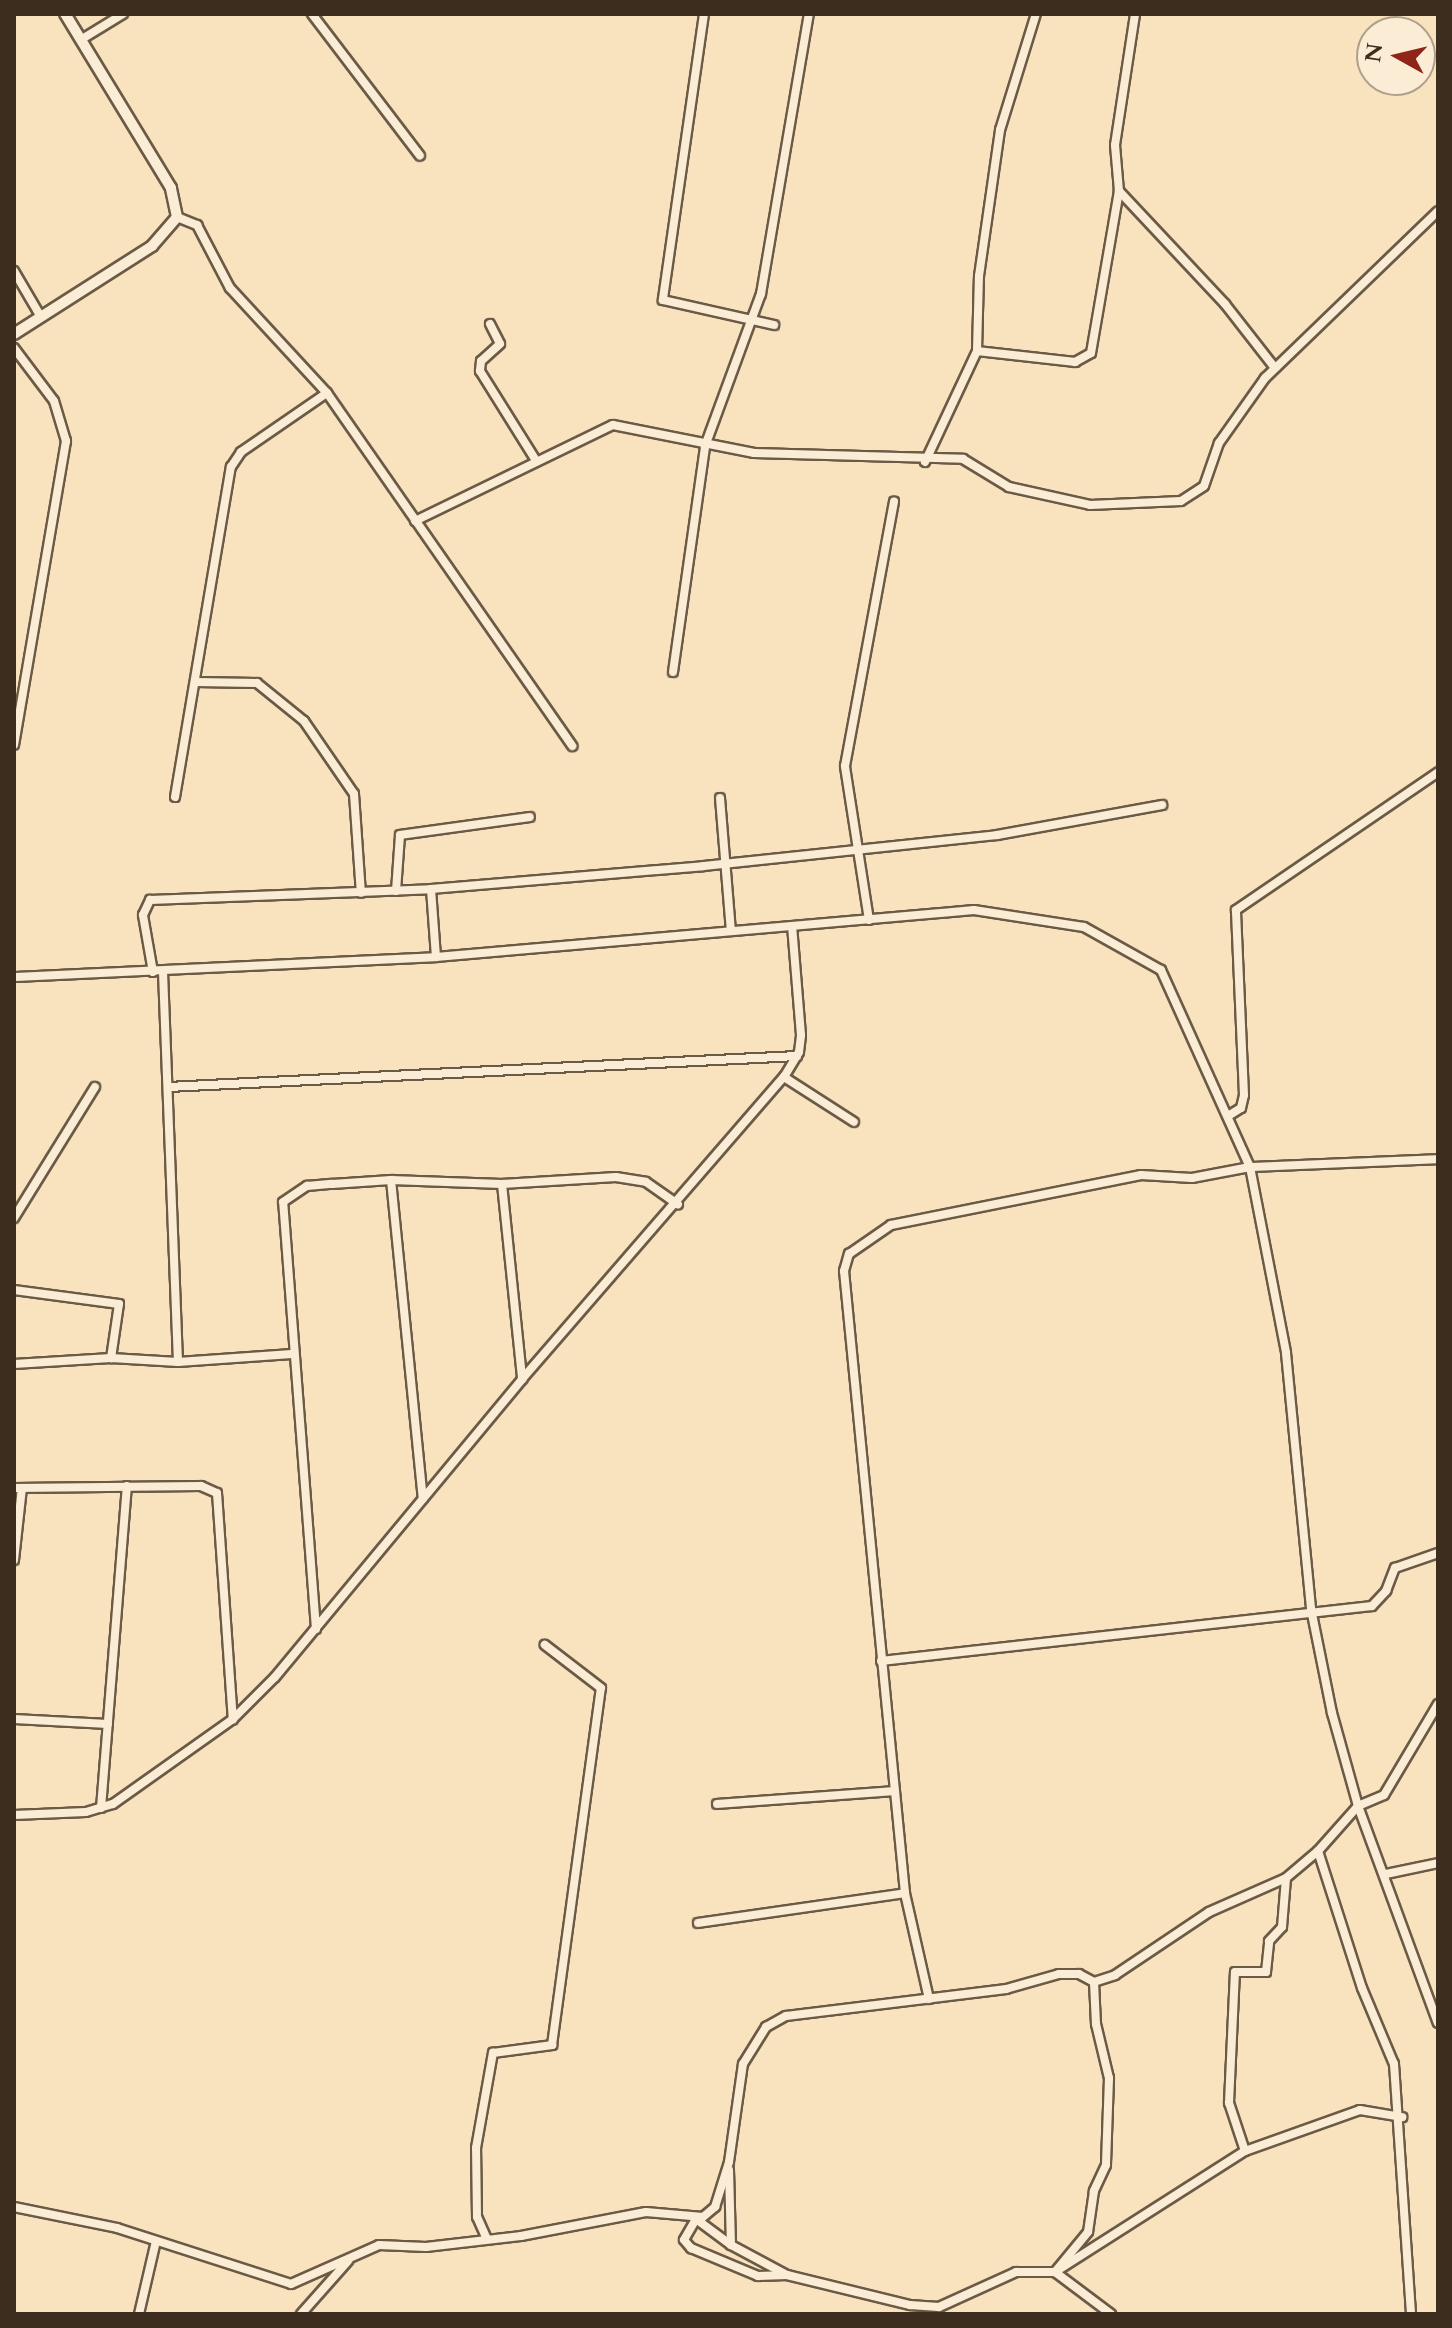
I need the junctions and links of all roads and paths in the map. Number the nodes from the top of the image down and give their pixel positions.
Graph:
1 (65, 14) edge
2 (123, 14) edge
3 (312, 14) edge
4 (704, 14) edge
5 (809, 14) edge
6 (1036, 14) edge
7 (1135, 14) edge
8 (82, 39) junction
9 (420, 156) dead end
10 (1119, 191) junction
11 (1438, 211) edge
12 (177, 217) junction
13 (14, 271) edge
14 (41, 317) junction
15 (751, 321) junction
16 (490, 324) dead end
17 (774, 325) dead end
18 (14, 334) edge
19 (14, 348) edge
20 (977, 351) junction
21 (1275, 368) junction
22 (327, 393) junction
23 (705, 446) junction
24 (535, 459) junction
25 (925, 462) junction
26 (894, 502) dead end
27 (415, 521) junction
28 (673, 672) dead end
29 (196, 682) junction
30 (14, 745) edge
31 (572, 746) dead end
32 (1438, 772) edge
33 (175, 797) dead end
34 (720, 798) dead end
35 (1162, 805) dead end
36 (530, 817) dead end
37 (855, 846) junction
38 (724, 863) junction
39 (431, 889) junction
40 (396, 891) junction
41 (361, 893) junction
42 (869, 920) junction
43 (792, 926) junction
44 (731, 931) junction
45 (436, 957) junction
46 (158, 972) junction
47 (14, 977) edge
48 (797, 1056) junction
49 (784, 1077) junction
50 (95, 1087) dead end
51 (168, 1087) junction
52 (1228, 1116) junction
53 (854, 1122) dead end
54 (1438, 1159) edge
55 (1250, 1167) junction
56 (391, 1180) junction
57 (502, 1184) junction
58 (678, 1204) junction
59 (14, 1218) edge
60 (14, 1290) edge
61 (292, 1354) junction
62 (111, 1358) junction
63 (178, 1362) junction
64 (14, 1364) edge
65 (522, 1379) junction
66 (127, 1486) junction
67 (18, 1488) edge
68 (423, 1498) junction
69 (1438, 1553) edge
70 (14, 1560) edge
71 (1311, 1609) junction
72 (317, 1630) junction
73 (545, 1645) dead end
74 (881, 1661) junction
75 (1438, 1704) edge
76 (14, 1719) edge
77 (233, 1719) junction
78 (108, 1724) junction
79 (895, 1791) junction
80 (717, 1804) dead end
81 (1358, 1806) junction
82 (101, 1808) junction
83 (14, 1815) edge
84 (1318, 1851) junction
85 (1438, 1863) edge
86 (1386, 1874) junction
87 (1286, 1878) junction
88 (905, 1893) junction
89 (698, 1923) dead end
90 (1094, 1982) junction
91 (929, 1999) junction
92 (1438, 2023) edge
93 (1402, 2117) junction
94 (1245, 2151) junction
95 (729, 2162) junction
96 (14, 2207) edge
97 (696, 2219) junction
98 (486, 2237) junction
99 (155, 2245) junction
100 (731, 2245) junction
101 (351, 2258) junction
102 (1055, 2272) junction
103 (787, 2275) junction
104 (139, 2314) edge
105 (301, 2314) edge
106 (1111, 2314) edge
107 (1411, 2314) edge

1 - 8 street
2 - 8 street
3 - 9 street
4 - 15 street
5 - 15 street
6 - 20 street
7 - 10 street
8 - 12 street
10 - 20 street
10 - 21 street
11 - 21 street
12 - 14 street
12 - 22 street
13 - 14 street
14 - 18 street
15 - 17 street
15 - 23 street
16 - 24 street
19 - 30 street
20 - 25 street
21 - 25 street
22 - 27 street
22 - 29 street
23 - 24 street
23 - 25 street
23 - 28 street
24 - 27 street
26 - 37 street
27 - 31 street
29 - 33 street
29 - 41 street
32 - 52 street
34 - 38 street
35 - 37 street
36 - 40 street
37 - 38 street
37 - 42 street
38 - 39 street
38 - 44 street
39 - 40 street
39 - 45 street
40 - 41 street
41 - 46 street
42 - 43 street
42 - 52 street
43 - 44 street
43 - 48 street
44 - 45 street
45 - 46 street
46 - 47 street
46 - 51 street
48 - 49 street
48 - 51 street
49 - 53 street
49 - 58 street
50 - 59 street
51 - 63 street
52 - 55 street
54 - 55 street
55 - 71 street
55 - 74 street
56 - 57 street
56 - 61 street
56 - 68 street
57 - 58 street
57 - 65 street
58 - 65 street
60 - 62 street
61 - 63 street
61 - 72 street
62 - 63 street
62 - 64 street
65 - 68 street
66 - 67 street
66 - 77 street
66 - 78 street
67 - 70 street
68 - 72 street
69 - 71 street
71 - 74 street
71 - 81 street
72 - 77 street
73 - 98 street
74 - 79 street
75 - 81 street
76 - 78 street
77 - 82 street
78 - 82 street
79 - 80 street
79 - 88 street
81 - 84 street
81 - 86 street
82 - 83 street
84 - 87 street
84 - 93 street
85 - 86 street
86 - 92 street
87 - 90 street
87 - 94 street
88 - 89 street
88 - 91 street
90 - 91 street
90 - 102 street
91 - 95 street
93 - 94 street
93 - 107 street
94 - 102 street
95 - 97 street
95 - 100 street
96 - 99 street
97 - 98 street
97 - 100 street
97 - 103 street
98 - 101 street
99 - 101 street
99 - 104 street
100 - 103 street
101 - 105 street
102 - 103 street
102 - 106 street

